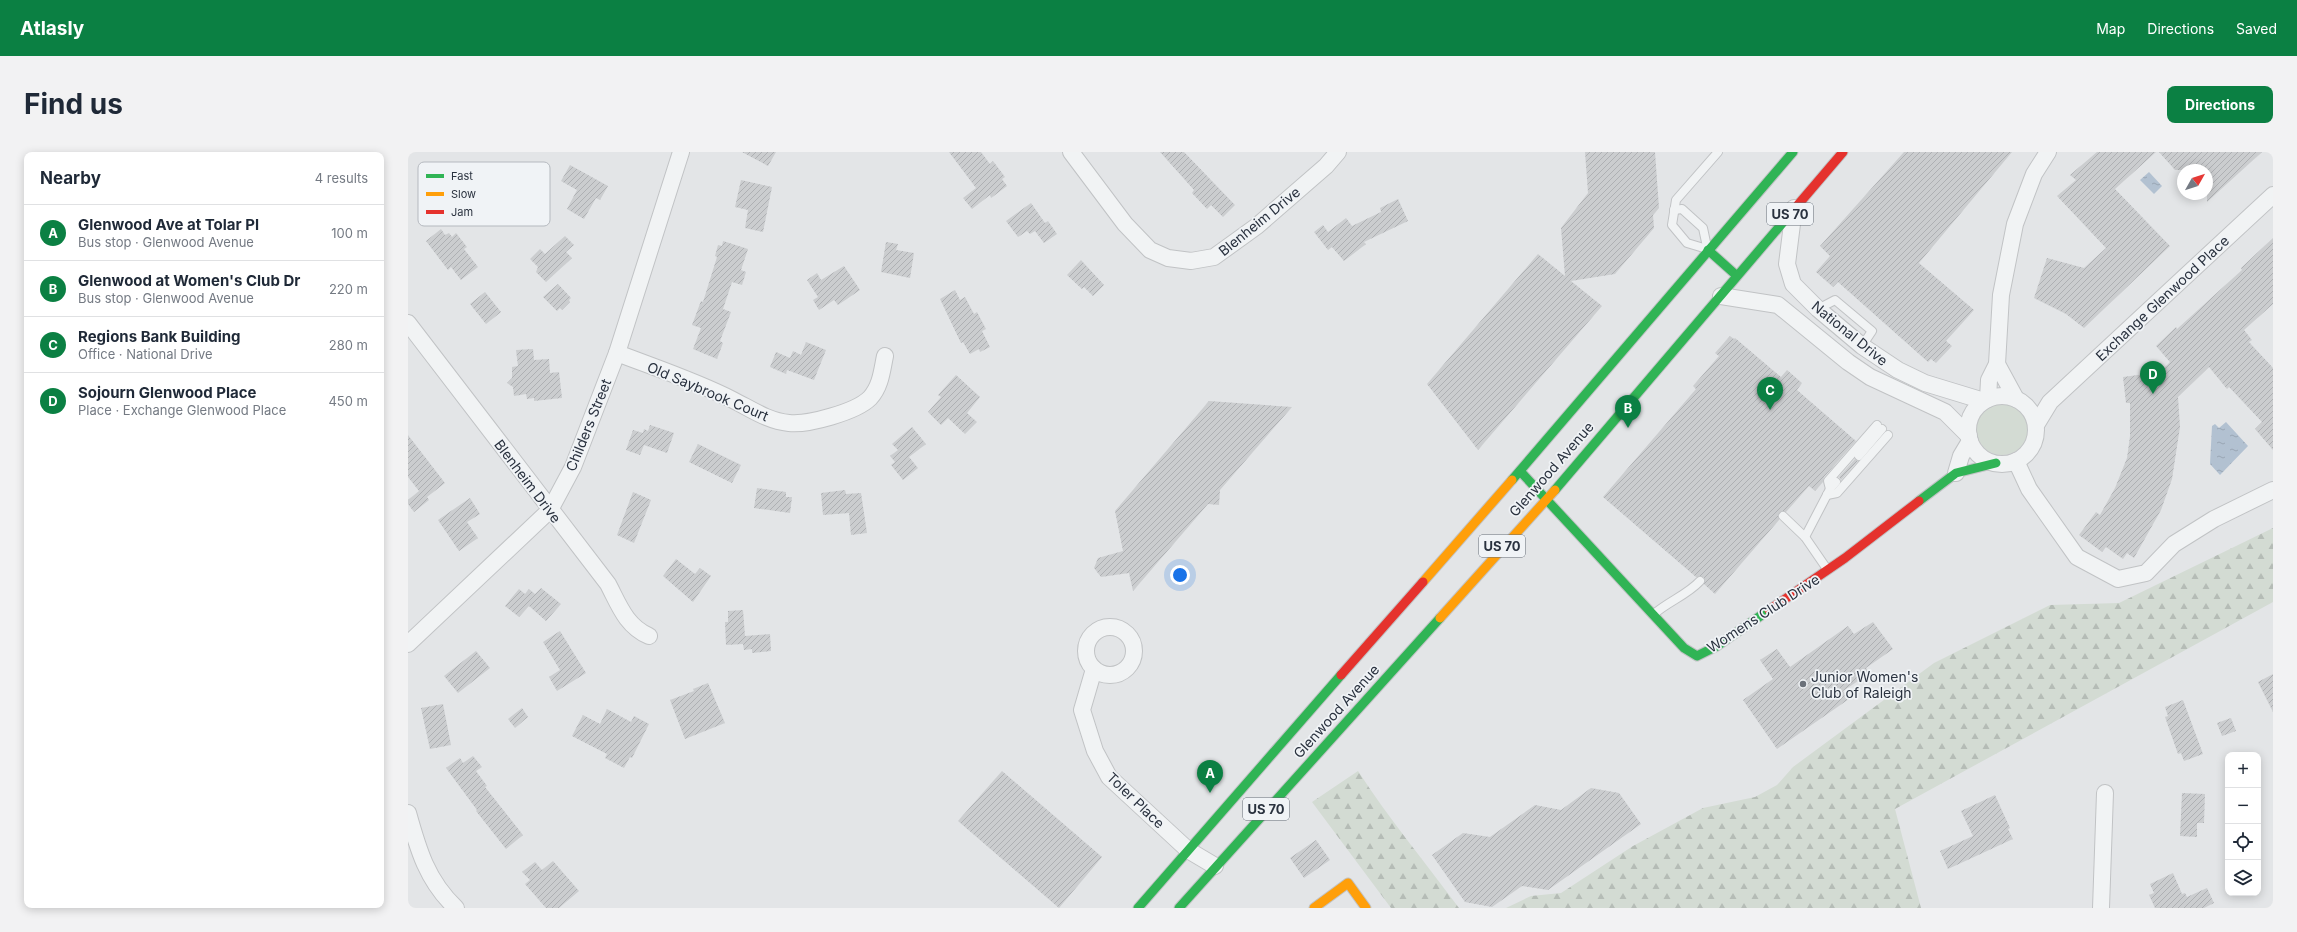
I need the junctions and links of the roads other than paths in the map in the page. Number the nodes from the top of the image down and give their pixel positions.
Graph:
1 (681, 152) edge
2 (1071, 152) edge
3 (1338, 152) edge
4 (1718, 152) edge
5 (1793, 152) edge
6 (1843, 152) edge
7 (2048, 152) edge
8 (2273, 195) edge
9 (1794, 208) junction
10 (1674, 210) junction
11 (1708, 250) junction
12 (1736, 275) junction
13 (1721, 296) junction
14 (408, 323) edge
15 (617, 353) junction
16 (885, 356) dead end
17 (1997, 364) junction
18 (1986, 400) junction
19 (2020, 401) junction
20 (2050, 402) junction
21 (2036, 425) junction
22 (1882, 430) junction
23 (1970, 439) junction
24 (1859, 456) dead end
25 (2016, 461) junction
26 (1996, 463) junction
27 (1520, 471) junction
28 (1956, 473) junction
29 (1836, 482) dead end
30 (2273, 490) edge
31 (1828, 492) junction
32 (1546, 500) junction
33 (550, 510) junction
34 (1782, 516) dead end
35 (1805, 537) junction
36 (1828, 570) junction
37 (1700, 581) dead end
38 (1653, 616) junction
39 (649, 636) dead end
40 (408, 644) edge
41 (1094, 669) dead end
42 (2105, 793) dead end
43 (408, 813) edge
44 (1188, 850) junction
45 (1215, 866) junction
46 (456, 908) edge
47 (1138, 908) edge
48 (1179, 908) edge
49 (1314, 908) edge
50 (1366, 908) edge
51 (2101, 908) edge

1 - 15 street, Childers Street
2 - 3 street, Blenheim Drive
4 - 10 lane
5 - 11 main road, Glenwood Avenue / US 70
6 - 9 main road, Glenwood Avenue / US 70
7 - 17 street
8 - 20 street, Exchange Glenwood Place
9 - 12 main road, Glenwood Avenue / US 70
9 - 18 street, National Drive
10 - 11 lane
10 - 11 lane
11 - 12 main road
11 - 27 main road, Glenwood Avenue / US 70
12 - 13 main road, Glenwood Avenue / US 70
13 - 23 street, National Drive
13 - 32 main road, Glenwood Avenue / US 70
14 - 33 street, Blenheim Drive
15 - 16 street, Old Saybrook Court
15 - 33 street, Childers Street
17 - 18 street
17 - 19 street
18 - 19 street
18 - 23 street
19 - 20 street
19 - 21 street
20 - 21 street, Exchange Glenwood Place
21 - 25 street
22 - 24 lane
22 - 31 lane
22 - 31 lane
23 - 26 street
23 - 28 street
25 - 26 street
25 - 30 street
26 - 28 main road, Womens Club Drive
27 - 32 main road, Womens Club Drive
27 - 44 main road, Glenwood Avenue / US 70
28 - 36 main road, Womens Club Drive
29 - 31 lane
31 - 35 lane
32 - 38 main road, Womens Club Drive
32 - 45 main road, Glenwood Avenue / US 70
33 - 39 street, Blenheim Drive
33 - 40 street, Childers Street
34 - 35 lane
35 - 36 lane
36 - 38 main road, Womens Club Drive
37 - 38 lane
41 - 44 street, Toler Place
42 - 51 street
43 - 46 street
44 - 45 street, Toler Place
44 - 47 main road, Glenwood Avenue / US 70
45 - 48 main road, Glenwood Avenue / US 70
49 - 50 main road

